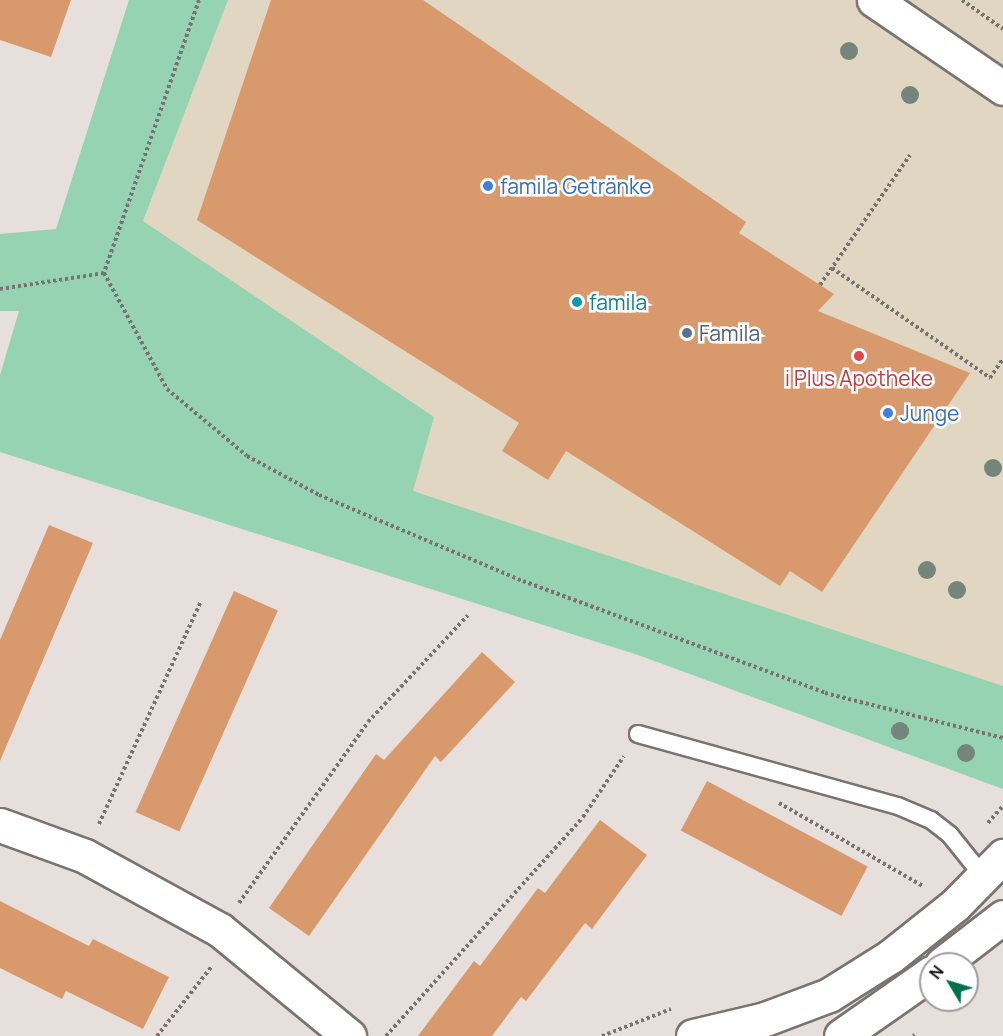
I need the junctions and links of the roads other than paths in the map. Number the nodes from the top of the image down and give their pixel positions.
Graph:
1 (874, 0) edge
2 (1003, 88) edge
3 (638, 734) road end
4 (0, 825) edge
5 (993, 866) edge
6 (1003, 917) edge
7 (958, 952) edge
8 (919, 981) edge
9 (349, 1036) edge
10 (693, 1036) edge
11 (841, 1036) edge

1 - 2 street
3 - 5 lane
4 - 9 street
5 - 10 street
6 - 7 street
8 - 11 street

